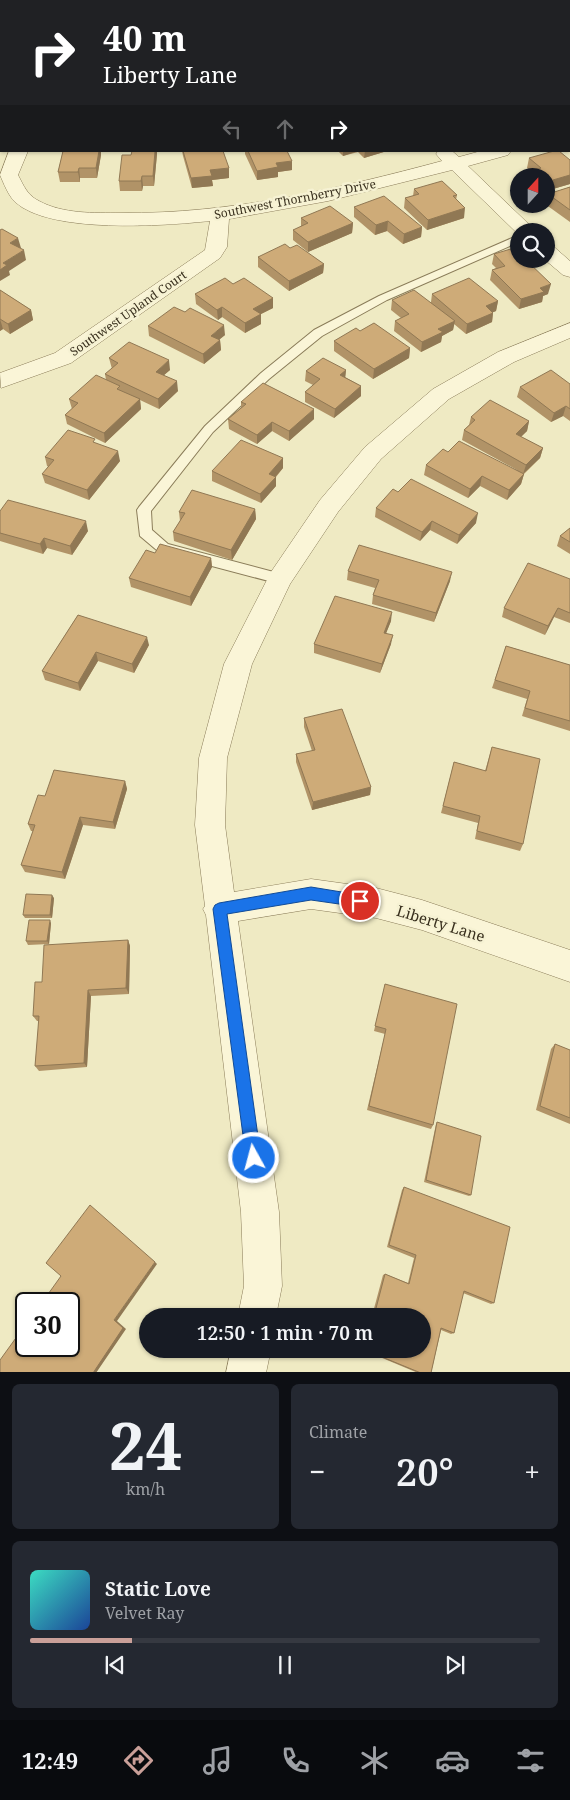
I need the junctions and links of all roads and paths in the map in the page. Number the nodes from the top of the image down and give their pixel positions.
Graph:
1 (18, 152) edge
2 (493, 152) edge
3 (449, 157) edge
4 (220, 215) junction
5 (518, 223) edge
6 (510, 242) edge
7 (555, 258) edge
8 (570, 271) edge
9 (570, 330) edge
10 (1, 381) dead end
11 (280, 579) junction
12 (219, 909) junction
13 (570, 966) edge
14 (259, 1308) edge
15 (249, 1358) edge
16 (246, 1372) edge

1 - 4 street, Southwest Thornberry Drive
2 - 3 street, Southwest Thornberry Drive
3 - 4 street, Southwest Thornberry Drive
3 - 5 street
4 - 10 street, Southwest Upland Court
6 - 11 lane
7 - 8 street
9 - 11 street
11 - 12 street
12 - 13 street, Liberty Lane
12 - 14 street
15 - 16 street

